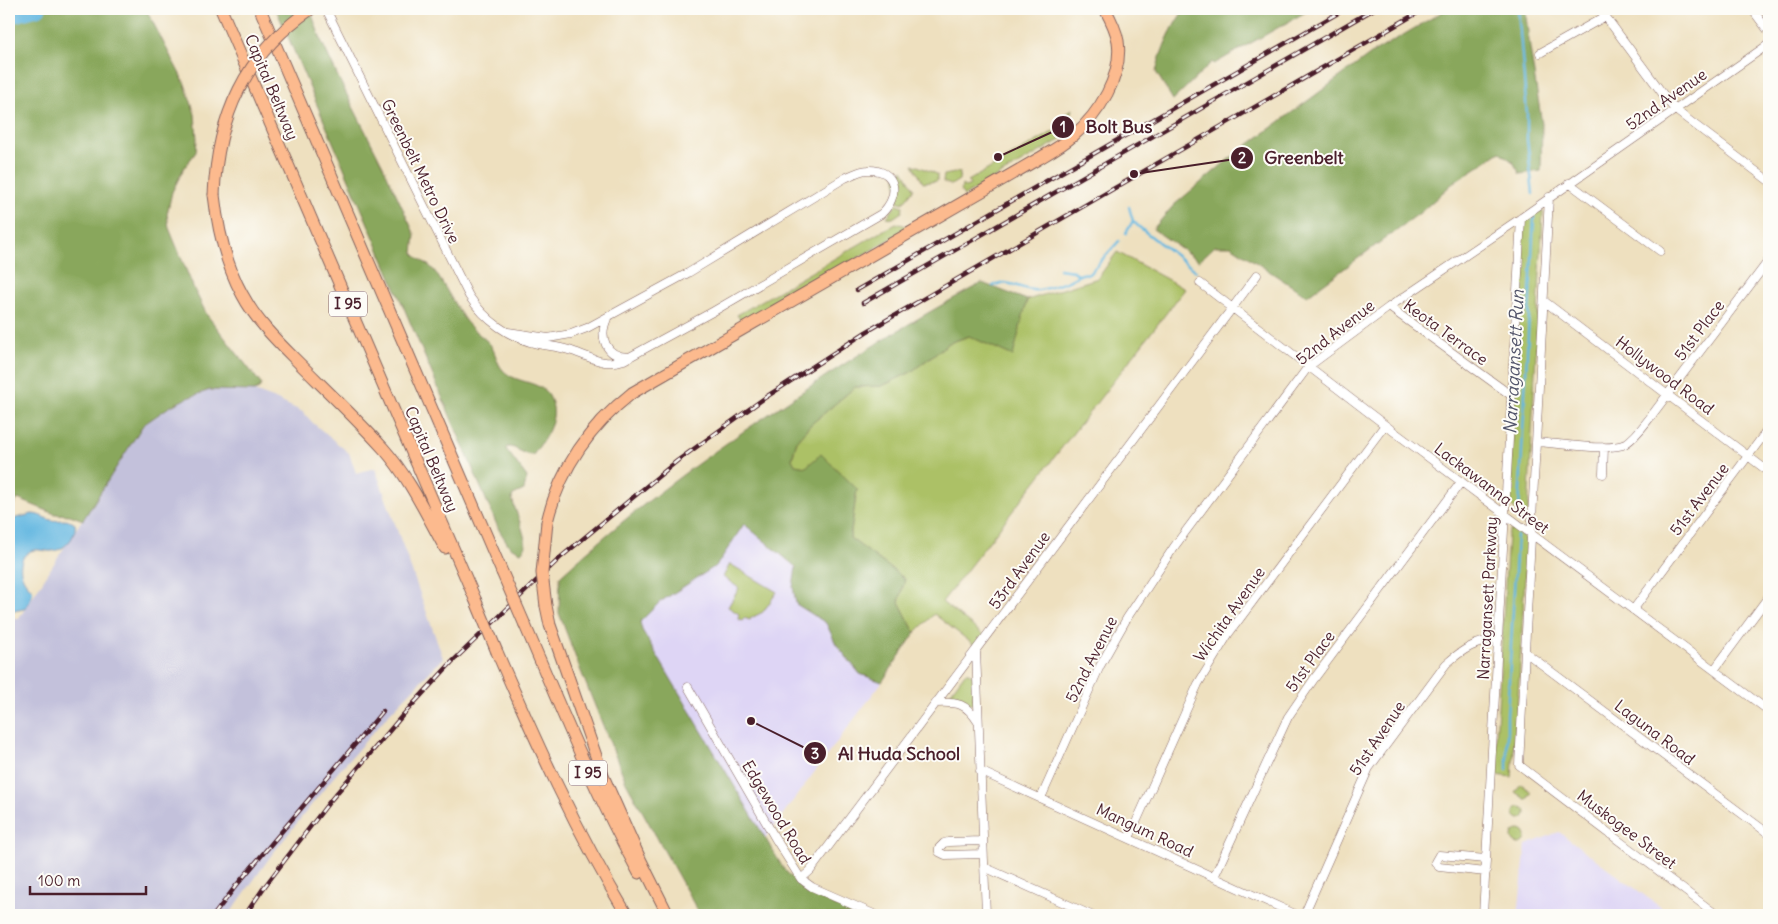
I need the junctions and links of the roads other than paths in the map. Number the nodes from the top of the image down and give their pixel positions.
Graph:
1 (221, 9) edge
2 (260, 9) edge
3 (311, 9) edge
4 (326, 9) edge
5 (1105, 9) edge
6 (1600, 9) edge
7 (1752, 9) edge
8 (1606, 16) junction
9 (1769, 32) edge
10 (1769, 44) edge
11 (1540, 53) dead end
12 (1674, 109) junction
13 (1769, 181) edge
14 (1570, 183) junction
15 (1549, 197) junction
16 (1520, 218) junction
17 (1660, 250) dead end
18 (1769, 260) edge
19 (1257, 275) dead end
20 (1200, 283) dead end
21 (1544, 301) junction
22 (1389, 307) junction
23 (1232, 308) junction
24 (608, 317) junction
25 (508, 332) junction
26 (630, 357) junction
27 (1308, 367) junction
28 (1668, 394) junction
29 (1512, 396) junction
30 (1385, 425) junction
31 (1769, 428) edge
32 (1536, 442) junction
33 (1604, 447) junction
34 (1748, 456) junction
35 (1769, 472) edge
36 (1603, 474) dead end
37 (1462, 482) junction
38 (1506, 514) junction
39 (1531, 534) junction
40 (1769, 596) edge
41 (475, 599) junction
42 (1633, 610) junction
43 (1499, 638) junction
44 (976, 650) junction
45 (1525, 652) junction
46 (1714, 670) junction
47 (688, 688) dead end
48 (936, 703) junction
49 (1769, 711) edge
50 (979, 723) junction
51 (980, 771) junction
52 (1041, 798) junction
53 (1769, 834) edge
54 (1129, 838) junction
55 (982, 841) junction
56 (983, 854) junction
57 (1486, 859) junction
58 (984, 867) junction
59 (1486, 872) junction
60 (1214, 877) junction
61 (802, 879) junction
62 (628, 915) edge
63 (666, 915) edge
64 (876, 915) edge
65 (986, 915) edge
66 (1091, 915) edge
67 (1297, 915) edge
68 (1304, 915) edge
69 (1483, 915) edge
70 (1717, 915) edge

1 - 41 highway, Capital Beltway / I 95
2 - 63 highway, Capital Beltway / I 95, bridge
3 - 41 highway, bridge
4 - 25 street, Greenbelt Metro Drive
5 - 63 highway, bridge
6 - 8 street
7 - 9 street
8 - 11 street
8 - 12 street
10 - 12 street, 52nd Avenue
12 - 13 street
12 - 14 street, 52nd Avenue
14 - 15 street, 52nd Avenue
14 - 17 street
15 - 16 street, 52nd Avenue
15 - 21 street
16 - 22 street, 52nd Avenue
16 - 29 street, Narragansett Parkway
18 - 28 street, 51st Place
19 - 23 street, 53rd Avenue
20 - 23 street, Lackawanna Street
21 - 28 street, Hollywood Road
21 - 32 street
22 - 27 street, 52nd Avenue
22 - 29 street, Keota Terrace
23 - 27 street, Lackawanna Street
23 - 44 street, 53rd Avenue
24 - 25 street
24 - 26 street
24 - 26 street
25 - 26 street
27 - 30 street, Lackawanna Street
27 - 52 street, 52nd Avenue
28 - 33 street, 51st Place
28 - 34 street, Hollywood Road
29 - 38 street, Narragansett Parkway
30 - 37 street, Lackawanna Street
30 - 54 street, Wichita Avenue
31 - 34 street, 51st Avenue
32 - 33 street, 51st Place
32 - 39 street
33 - 36 street
34 - 35 street, Hollywood Road
34 - 42 street, 51st Avenue
37 - 38 street, Lackawanna Street
37 - 60 street, 51st Place
38 - 39 street, Lackawanna Street
38 - 43 street, Narragansett Parkway
39 - 42 street, Lackawanna Street
39 - 45 street
40 - 46 street
41 - 62 highway, Capital Beltway / I 95, bridge
42 - 46 street, Lackawanna Street
43 - 57 street, Narragansett Parkway
43 - 68 street, 51st Avenue
44 - 48 street, 53rd Avenue
44 - 50 street
45 - 53 street, Laguna Road
45 - 70 street, Muskogee Street
46 - 49 street, Lackawanna Street
47 - 61 street, Edgewood Road
48 - 50 street
48 - 61 street, 53rd Avenue
50 - 51 street
51 - 52 street, Mangum Road
51 - 55 street
52 - 54 street, Mangum Road
54 - 60 street, Mangum Road
55 - 56 street
55 - 56 street
56 - 58 street
57 - 59 street, Narragansett Parkway
57 - 59 street
58 - 65 street
58 - 66 street
59 - 69 street, Narragansett Parkway
60 - 67 street, Mangum Road
61 - 64 street, Edgewood Road

